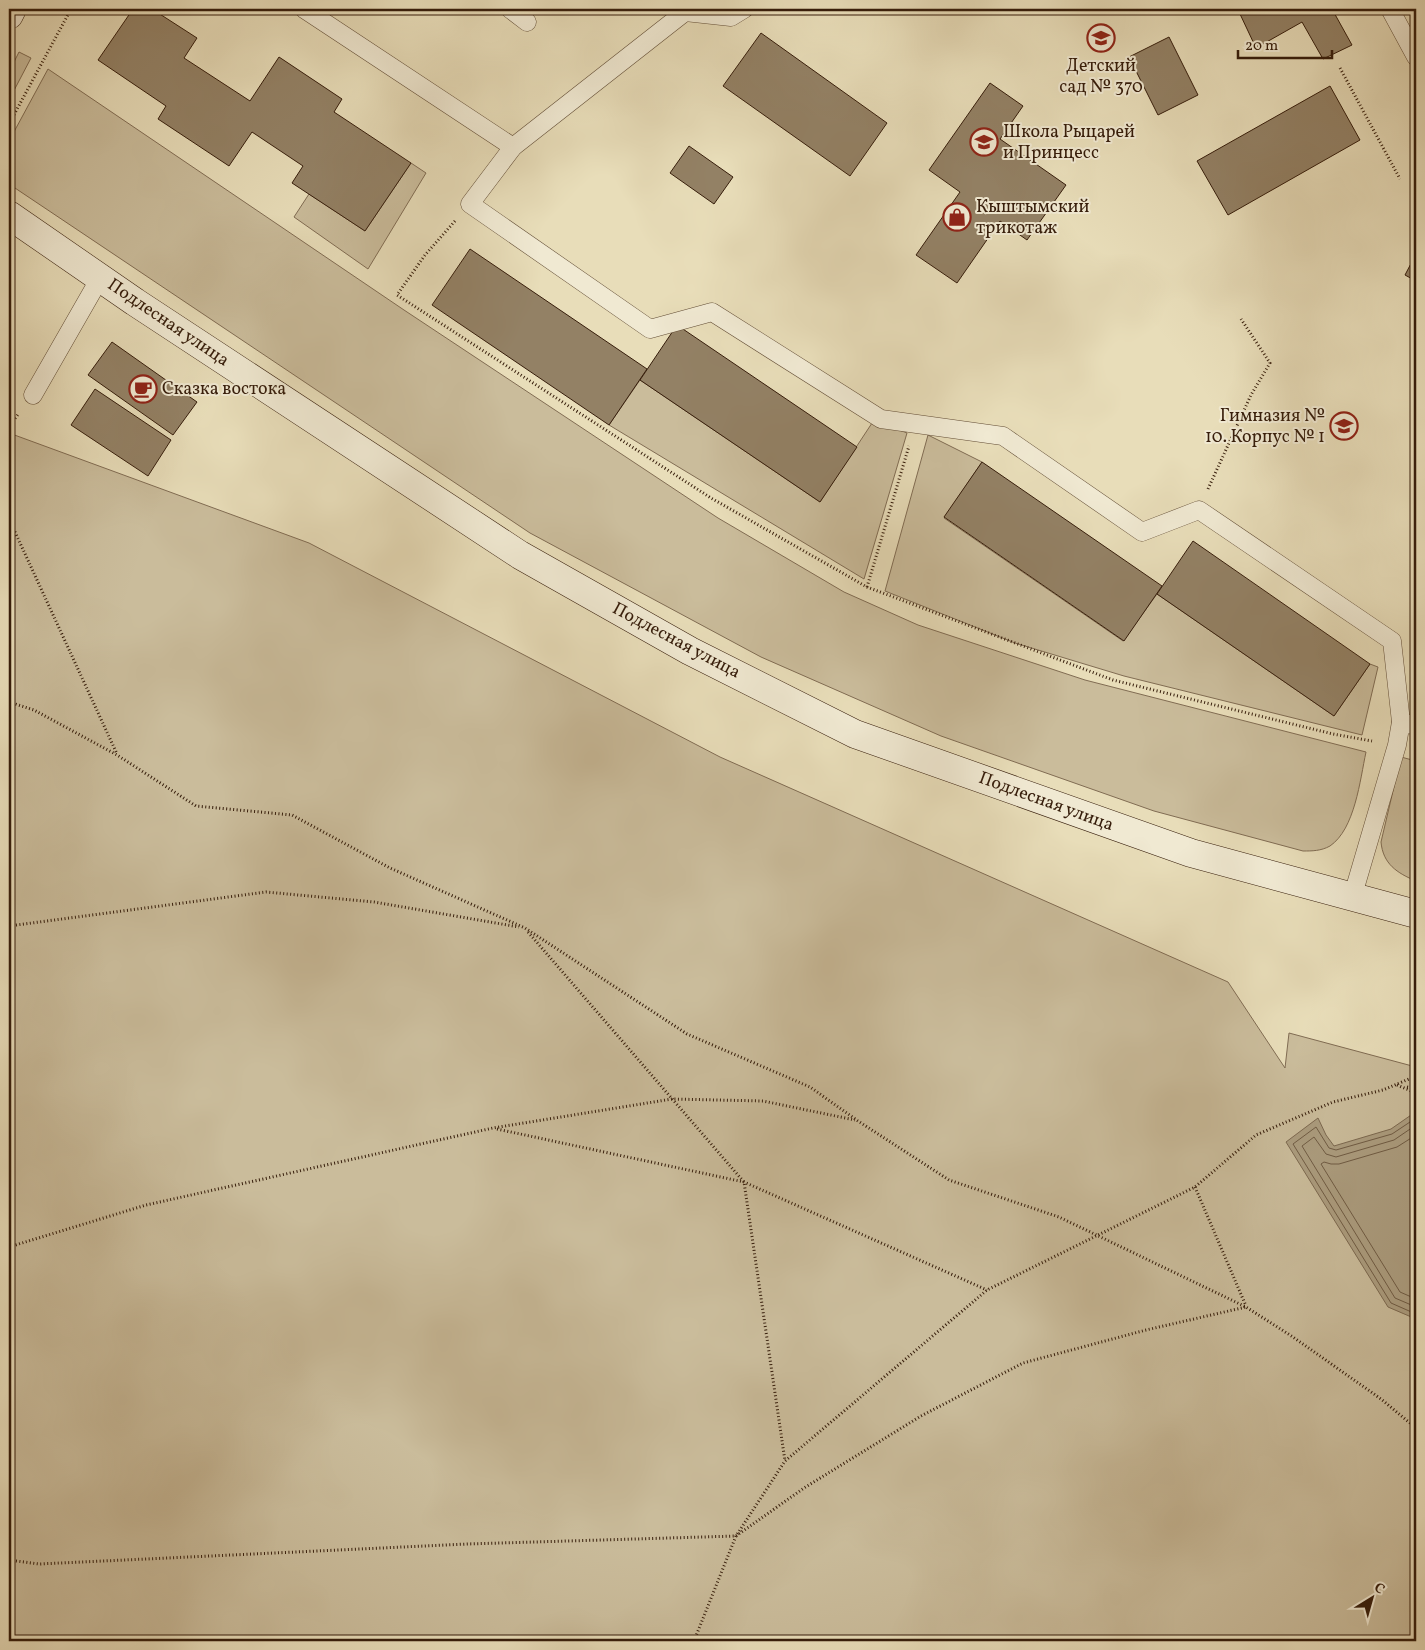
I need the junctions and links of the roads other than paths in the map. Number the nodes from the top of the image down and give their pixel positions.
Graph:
1 (12, 9) edge
2 (304, 9) edge
3 (510, 9) edge
4 (744, 9) edge
5 (1390, 9) edge
6 (9, 15) edge
7 (527, 22) dead end
8 (1416, 57) edge
9 (513, 147) junction
10 (9, 216) edge
11 (100, 278) junction
12 (33, 395) dead end
13 (1409, 724) edge
14 (1352, 898) junction
15 (1416, 914) edge

1 - 6 main road
2 - 9 lane
3 - 7 lane
4 - 9 lane
5 - 8 lane
9 - 13 lane
10 - 11 main road, Подлесная улица
11 - 12 lane
11 - 14 main road, Подлесная улица
13 - 14 lane
14 - 15 main road, Подлесная улица

